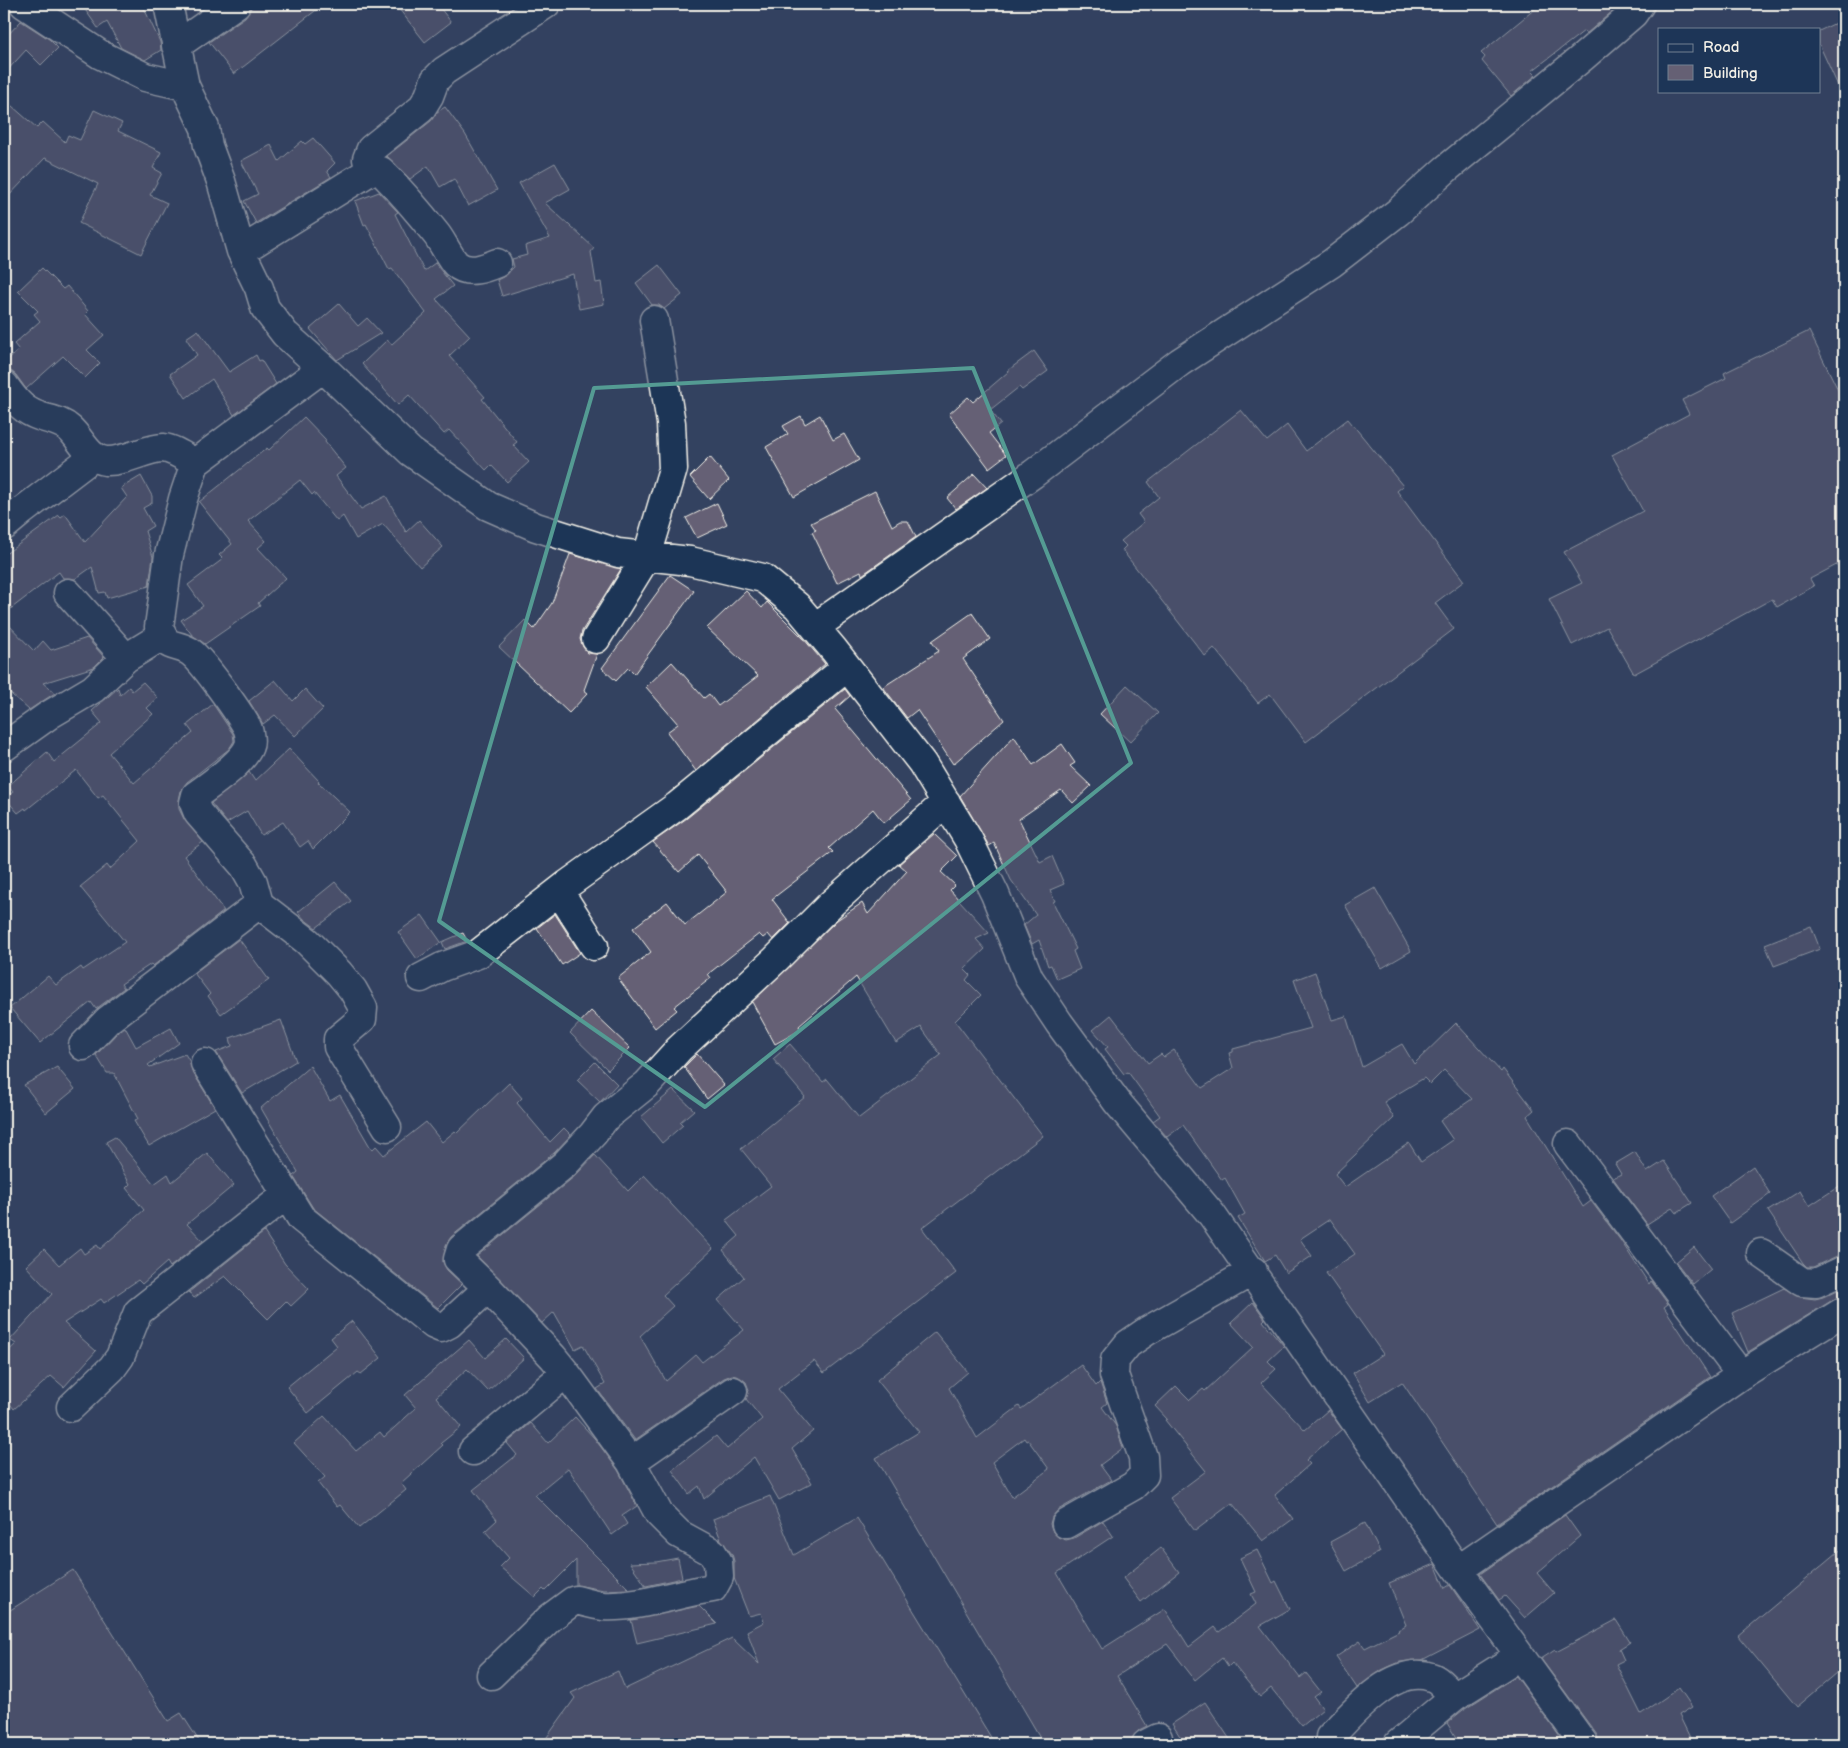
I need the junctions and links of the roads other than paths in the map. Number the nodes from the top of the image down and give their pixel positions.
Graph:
1 (24, 4) edge
2 (168, 4) edge
3 (236, 4) edge
4 (546, 4) edge
5 (1640, 4) edge
6 (176, 46) junction
7 (185, 86) junction
8 (370, 171) junction
9 (241, 251) junction
10 (497, 263) dead end
11 (654, 320) dead end
12 (323, 368) junction
13 (4, 385) edge
14 (94, 457) junction
15 (195, 463) junction
16 (4, 526) edge
17 (647, 556) junction
18 (68, 593) dead end
19 (815, 627) junction
20 (162, 636) junction
21 (596, 639) dead end
22 (126, 658) junction
23 (847, 667) junction
24 (4, 747) edge
25 (946, 802) junction
26 (559, 891) junction
27 (259, 904) junction
28 (594, 946) dead end
29 (421, 978) dead end
30 (83, 1046) dead end
31 (204, 1063) dead end
32 (387, 1127) dead end
33 (1568, 1144) dead end
34 (286, 1194) junction
35 (1761, 1254) dead end
36 (1844, 1270) edge
37 (1253, 1271) junction
38 (488, 1288) junction
39 (1844, 1311) edge
40 (566, 1374) junction
41 (1741, 1375) junction
42 (733, 1391) dead end
43 (70, 1407) dead end
44 (473, 1451) dead end
45 (630, 1462) junction
46 (1066, 1524) dead end
47 (1458, 1570) junction
48 (1519, 1656) junction
49 (491, 1675) dead end
50 (1454, 1697) junction
51 (1330, 1736) dead end
52 (1398, 1744) edge
53 (1584, 1744) edge

1 - 7 street
2 - 6 street
3 - 6 street
4 - 8 street
5 - 19 street
6 - 7 street
7 - 9 street
8 - 9 street
8 - 10 street
9 - 12 street
11 - 17 street
12 - 15 street
12 - 17 street
13 - 14 street
14 - 15 street
14 - 16 street
15 - 20 street
17 - 19 street
17 - 21 street
18 - 22 street
19 - 23 street
20 - 22 street
20 - 27 street
22 - 24 street
23 - 25 street
23 - 26 street
25 - 37 street
25 - 38 street
26 - 28 street
26 - 29 street
27 - 30 street
27 - 32 street
31 - 34 street
33 - 41 street
34 - 38 street
34 - 43 street
35 - 36 street
37 - 46 street
37 - 47 street
38 - 40 street
39 - 41 street
40 - 44 street
40 - 45 street
41 - 47 street
42 - 45 street
45 - 49 street
47 - 48 street
48 - 50 street
48 - 53 street
50 - 51 street
50 - 52 street

